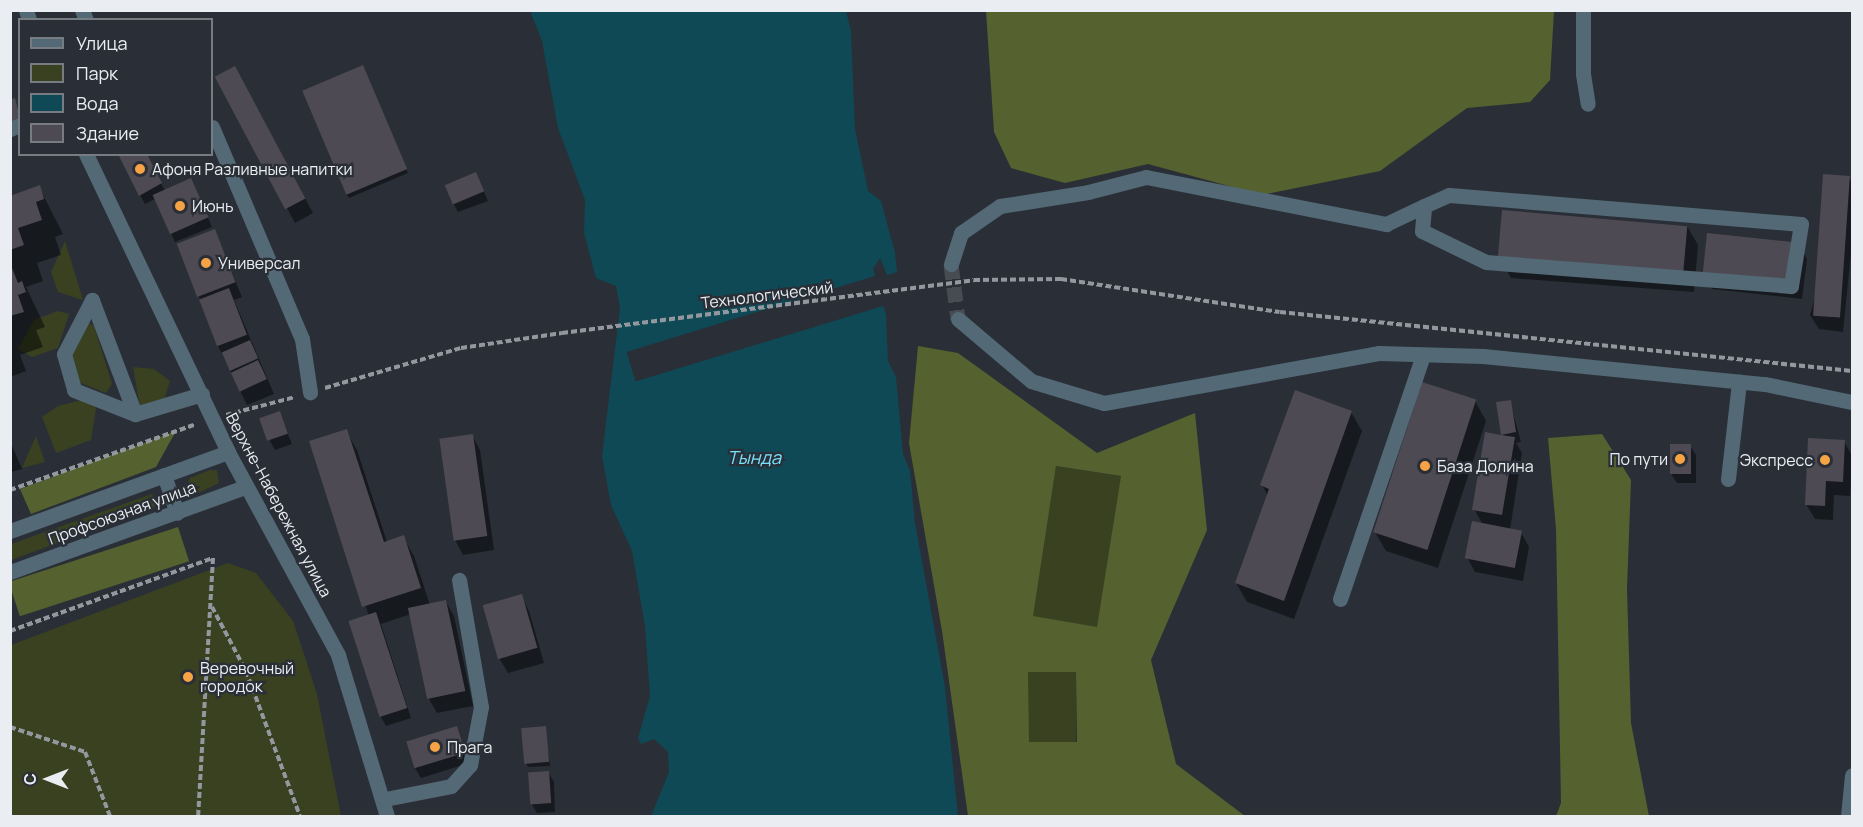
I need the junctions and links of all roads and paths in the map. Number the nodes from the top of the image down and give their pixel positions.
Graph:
1 (1583, 10) edge
2 (1588, 104) dead end
3 (213, 129) edge
4 (87, 156) edge
5 (1424, 206) junction
6 (951, 264) tunnel mouth
7 (958, 320) tunnel mouth
8 (1424, 355) junction
9 (1852, 371) edge
10 (1739, 382) junction
11 (310, 392) junction
12 (202, 394) junction
13 (1852, 402) edge
14 (135, 414) junction
15 (212, 418) junction
16 (228, 452) junction
17 (165, 475) junction
18 (1728, 479) dead end
19 (245, 487) junction
20 (10, 490) edge
21 (177, 513) junction
22 (10, 531) edge
23 (10, 573) edge
24 (459, 580) dead end
25 (1340, 599) dead end
26 (211, 605) junction
27 (10, 632) edge
28 (10, 727) edge
29 (1852, 775) edge
30 (385, 799) junction
31 (110, 816) edge
32 (198, 816) edge
33 (300, 816) edge
34 (387, 816) edge
35 (1848, 816) edge

1 - 2 street
3 - 11 street
4 - 12 street, Верхне-Набережная улица
5 - 5 street
5 - 6 street
7 - 8 street
8 - 10 street
8 - 25 street
9 - 11 path, Технологический, bridge
10 - 13 street
10 - 18 street
11 - 15 path, Технологический
12 - 14 street
12 - 15 street, Верхне-Набережная улица
14 - 14 street
15 - 16 street, Верхне-Набережная улица
15 - 20 path, Технологический
16 - 17 street, Профсоюзная улица
16 - 19 street, Верхне-Набережная улица
17 - 21 street
17 - 22 street, Профсоюзная улица
19 - 21 street, Профсоюзная улица
19 - 30 street, Верхне-Набережная улица
21 - 23 street, Профсоюзная улица
24 - 30 street
26 - 27 path
26 - 32 path
26 - 33 path
28 - 31 path
29 - 35 street
30 - 34 street, Верхне-Набережная улица

